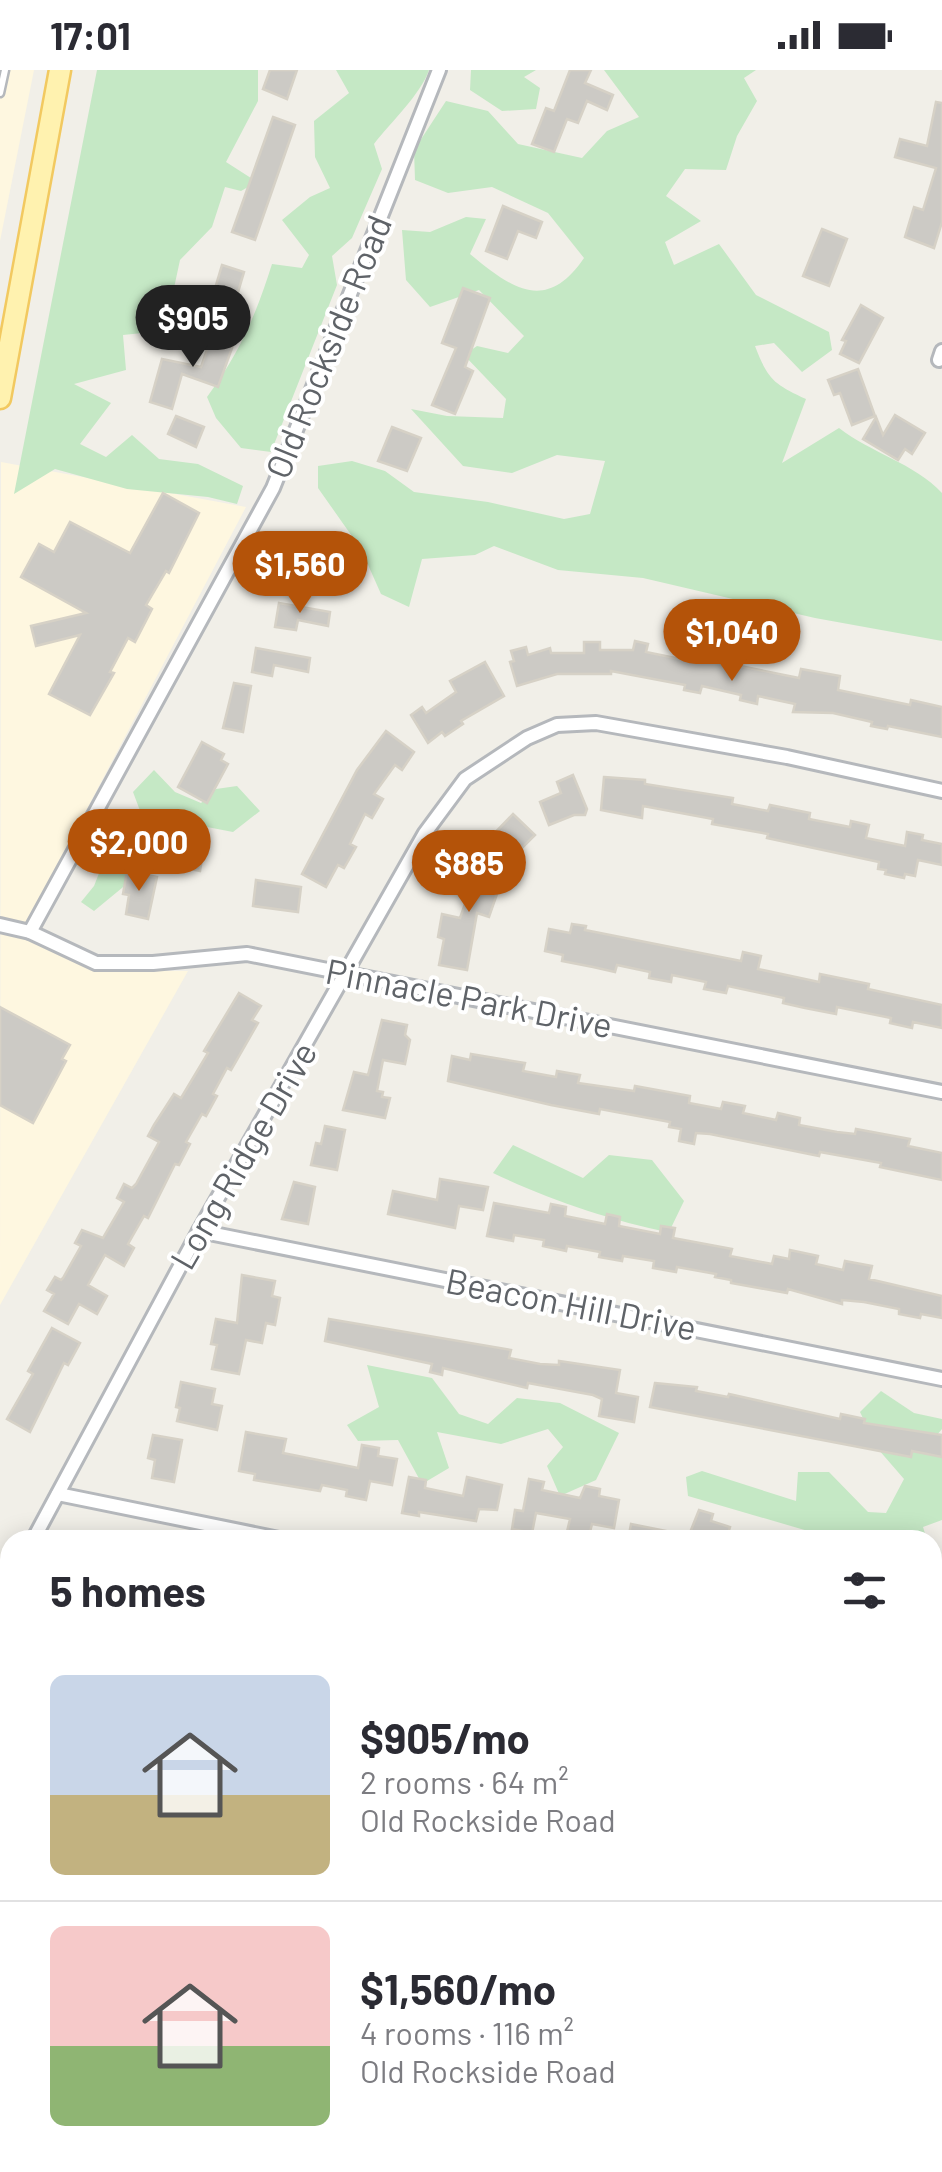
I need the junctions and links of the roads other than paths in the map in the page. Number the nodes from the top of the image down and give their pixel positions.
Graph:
1 (5, 70) edge
2 (60, 70) edge
3 (439, 70) edge
4 (0, 93) edge
5 (0, 398) edge
6 (942, 790) edge
7 (0, 925) edge
8 (30, 932) junction
9 (346, 975) junction
10 (942, 1092) edge
11 (200, 1231) junction
12 (942, 1379) edge
13 (58, 1494) junction
14 (38, 1530) edge
15 (235, 1530) edge

1 - 4 lane
2 - 5 main road
3 - 8 street, Old Rockside Road
6 - 9 street, Long Ridge Drive
7 - 8 street, Pinnacle Park Drive
8 - 9 street, Pinnacle Park Drive
9 - 10 street, Pinnacle Park Drive
9 - 11 street, Long Ridge Drive
11 - 12 street, Beacon Hill Drive
11 - 13 street, Long Ridge Drive
13 - 14 street, Long Ridge Drive
13 - 15 street

